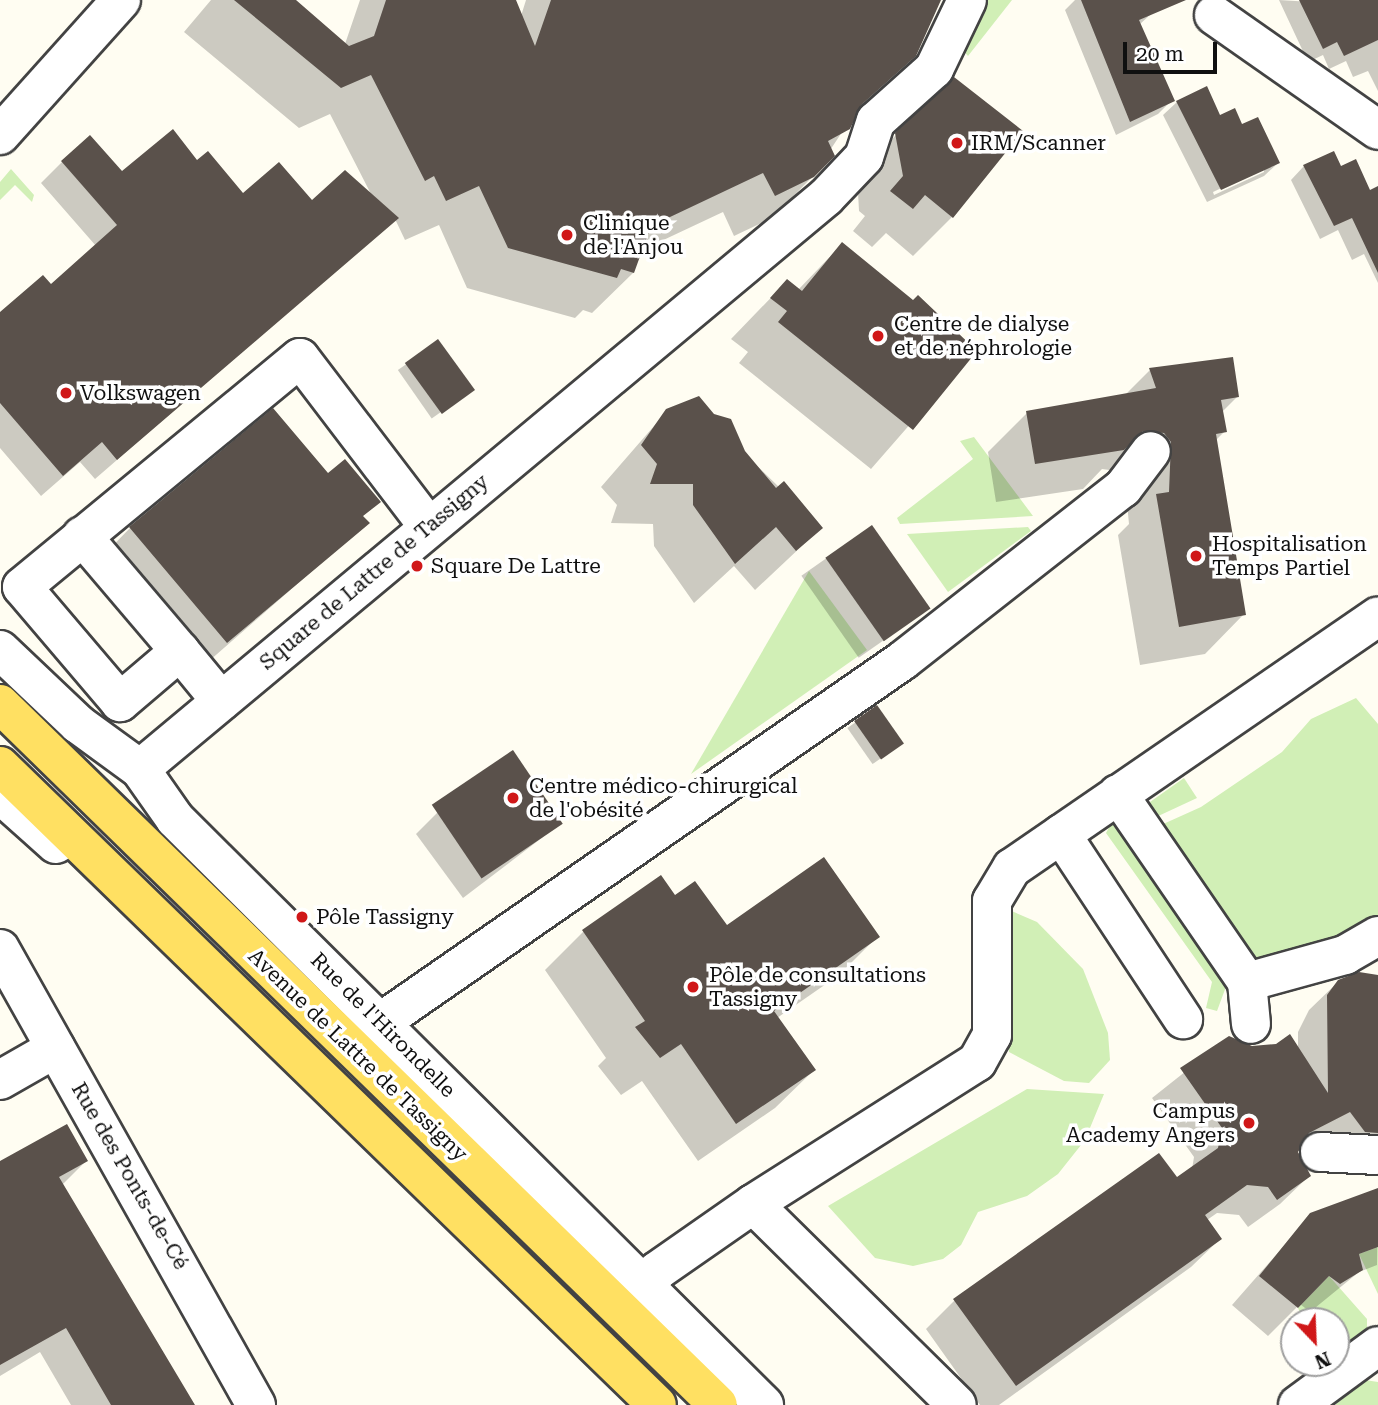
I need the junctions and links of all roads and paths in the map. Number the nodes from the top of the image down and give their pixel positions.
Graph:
1 (121, 0) edge
2 (967, 0) edge
3 (1214, 16) dead end
4 (1378, 130) edge
5 (0, 135) edge
6 (1151, 451) dead end
7 (428, 526) junction
8 (82, 536) junction
9 (1378, 616) edge
10 (0, 650) edge
11 (180, 651) junction
12 (221, 701) junction
13 (0, 704) edge
14 (0, 766) edge
15 (140, 769) junction
16 (0, 794) edge
17 (1118, 794) junction
18 (1061, 834) junction
19 (1378, 936) edge
20 (0, 950) edge
21 (1247, 982) junction
22 (248, 1013) junction
23 (1183, 1019) dead end
24 (381, 1022) junction
25 (1251, 1024) dead end
26 (56, 1048) junction
27 (0, 1080) edge
28 (1320, 1152) dead end
29 (1378, 1154) edge
30 (753, 1204) junction
31 (645, 1286) junction
32 (1378, 1346) edge
33 (256, 1405) edge
34 (657, 1405) edge
35 (718, 1405) edge
36 (764, 1405) edge
37 (957, 1405) edge
38 (1298, 1405) edge

1 - 5 street
2 - 7 street, Square de Lattre de Tassigny
3 - 4 street
6 - 24 street
7 - 8 street
7 - 12 street, Square de Lattre de Tassigny
8 - 11 street
8 - 11 street
9 - 17 street
10 - 15 street, Rue de l'Hirondelle
11 - 12 street
12 - 15 street, Square de Lattre de Tassigny
13 - 35 main road, Avenue de Lattre de Tassigny
14 - 22 main road
15 - 24 street, Rue de l'Hirondelle
16 - 22 street
17 - 18 street
17 - 21 street
18 - 23 street
18 - 30 street
19 - 21 street
20 - 26 street, Rue des Ponts-de-Cé
21 - 25 street
22 - 34 main road
24 - 31 street, Rue de l'Hirondelle
26 - 27 street
26 - 33 street, Rue des Ponts-de-Cé
28 - 29 street
30 - 31 street
30 - 37 street
31 - 36 street, Rue de l'Hirondelle
32 - 38 street

